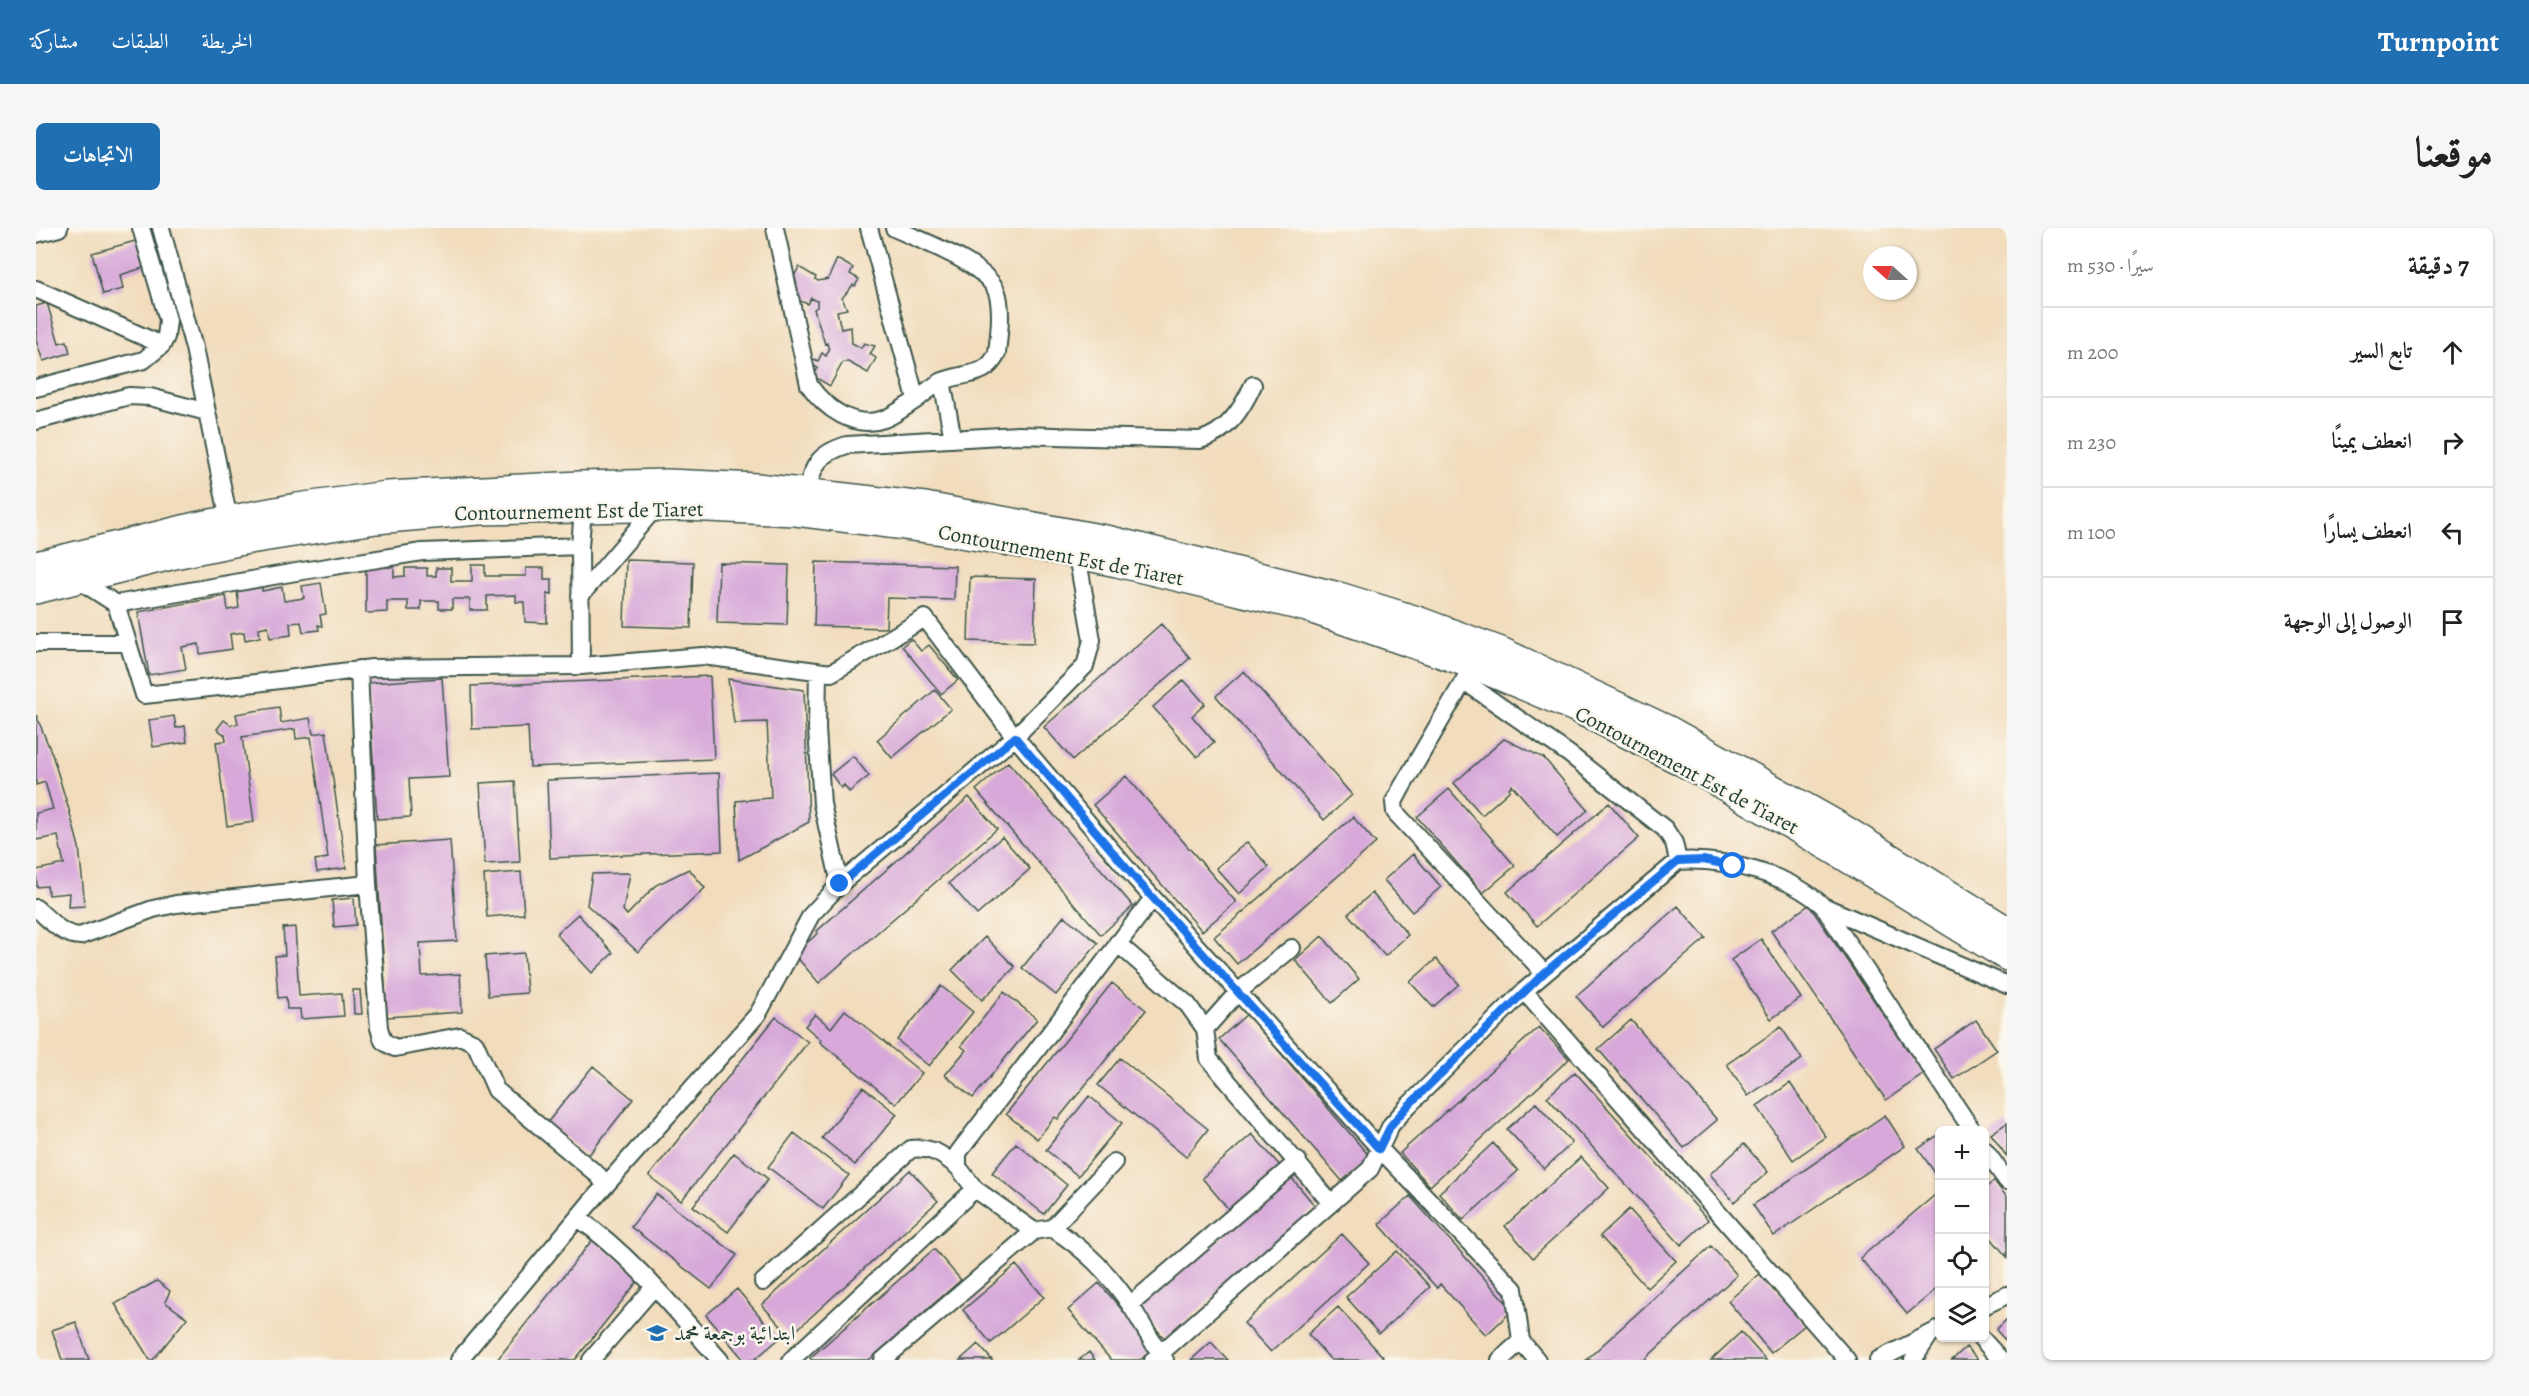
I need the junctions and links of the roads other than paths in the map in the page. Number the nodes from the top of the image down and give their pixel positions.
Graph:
1 (59, 228) edge
2 (141, 228) edge
3 (161, 228) edge
4 (775, 228) edge
5 (869, 228) edge
6 (894, 228) edge
7 (36, 234) edge
8 (36, 289) edge
9 (162, 345) junction
10 (942, 381) junction
11 (1253, 385) dead end
12 (36, 388) edge
13 (916, 399) junction
14 (207, 412) junction
15 (36, 421) edge
16 (953, 439) junction
17 (806, 492) junction
18 (655, 508) junction
19 (583, 509) junction
20 (229, 520) junction
21 (580, 546) junction
22 (1077, 555) junction
23 (36, 565) edge
24 (77, 579) junction
25 (36, 590) edge
26 (580, 596) junction
27 (116, 604) junction
28 (36, 643) edge
29 (126, 643) junction
30 (581, 666) junction
31 (359, 669) junction
32 (818, 671) junction
33 (1468, 673) junction
34 (1015, 737) junction
35 (1678, 861) junction
36 (368, 884) junction
37 (840, 884) junction
38 (1153, 898) junction
39 (1823, 906) junction
40 (36, 908) edge
41 (2007, 930) edge
42 (1117, 943) junction
43 (1292, 948) dead end
44 (2007, 957) edge
45 (1544, 973) junction
46 (2007, 985) edge
47 (1524, 991) junction
48 (1239, 992) junction
49 (1205, 1029) junction
50 (1969, 1126) edge
51 (1379, 1149) junction
52 (1989, 1156) edge
53 (1298, 1161) junction
54 (1114, 1162) dead end
55 (958, 1167) junction
56 (2007, 1181) edge
57 (605, 1186) junction
58 (975, 1189) junction
59 (1331, 1203) junction
60 (578, 1218) junction
61 (1053, 1228) junction
62 (1034, 1231) junction
63 (763, 1282) dead end
64 (654, 1287) junction
65 (2007, 1295) edge
66 (1989, 1304) edge
67 (1130, 1305) junction
68 (1935, 1331) edge
69 (1521, 1341) junction
70 (1985, 1342) edge
71 (1160, 1358) edge
72 (459, 1360) edge
73 (591, 1360) edge
74 (720, 1360) edge
75 (791, 1360) edge
76 (883, 1360) edge
77 (1500, 1360) edge
78 (1537, 1360) edge
79 (1847, 1360) edge
80 (1878, 1360) edge
81 (1913, 1360) edge
82 (2001, 1360) edge

1 - 7 street
2 - 9 street
3 - 14 street
4 - 13 street
5 - 13 street
6 - 10 street
8 - 9 street
9 - 12 street
10 - 13 street
10 - 16 street
11 - 16 street
14 - 15 street
14 - 20 street
16 - 17 street
17 - 20 highway, Contournement Est de Tiaret
17 - 41 highway, Contournement Est de Tiaret
18 - 19 highway, Contournement Est de Tiaret
18 - 22 highway, Contournement Est de Tiaret
18 - 26 street
19 - 21 street
19 - 24 highway, Contournement Est de Tiaret
20 - 23 highway, Contournement Est de Tiaret
21 - 26 street
21 - 27 street
22 - 33 highway, Contournement Est de Tiaret
22 - 34 street
24 - 25 highway, Contournement Est de Tiaret
24 - 27 street
26 - 30 street
27 - 29 street
28 - 29 street
29 - 31 street
30 - 31 street
30 - 32 street
31 - 36 street
32 - 34 street
32 - 37 street
33 - 35 street
33 - 44 highway, Contournement Est de Tiaret
33 - 45 street
34 - 37 street
34 - 38 street
35 - 39 street
35 - 45 street
36 - 40 street
36 - 57 street
37 - 57 street
38 - 42 street
38 - 48 street
39 - 46 street
39 - 50 street
42 - 49 street
42 - 55 street
43 - 48 street
45 - 47 street
47 - 51 street
47 - 79 street
48 - 49 street
48 - 51 street
49 - 53 street
51 - 59 street
51 - 69 street
52 - 56 street
53 - 59 street
53 - 67 street
54 - 61 street
55 - 58 street
55 - 63 street
57 - 60 street
58 - 62 street
58 - 75 street
59 - 71 street
60 - 64 street
60 - 72 street
61 - 62 street
61 - 67 street
62 - 76 street
64 - 73 street
64 - 74 street
65 - 66 street
67 - 71 street
68 - 80 street
68 - 81 street
69 - 77 street
69 - 78 street
70 - 82 street

